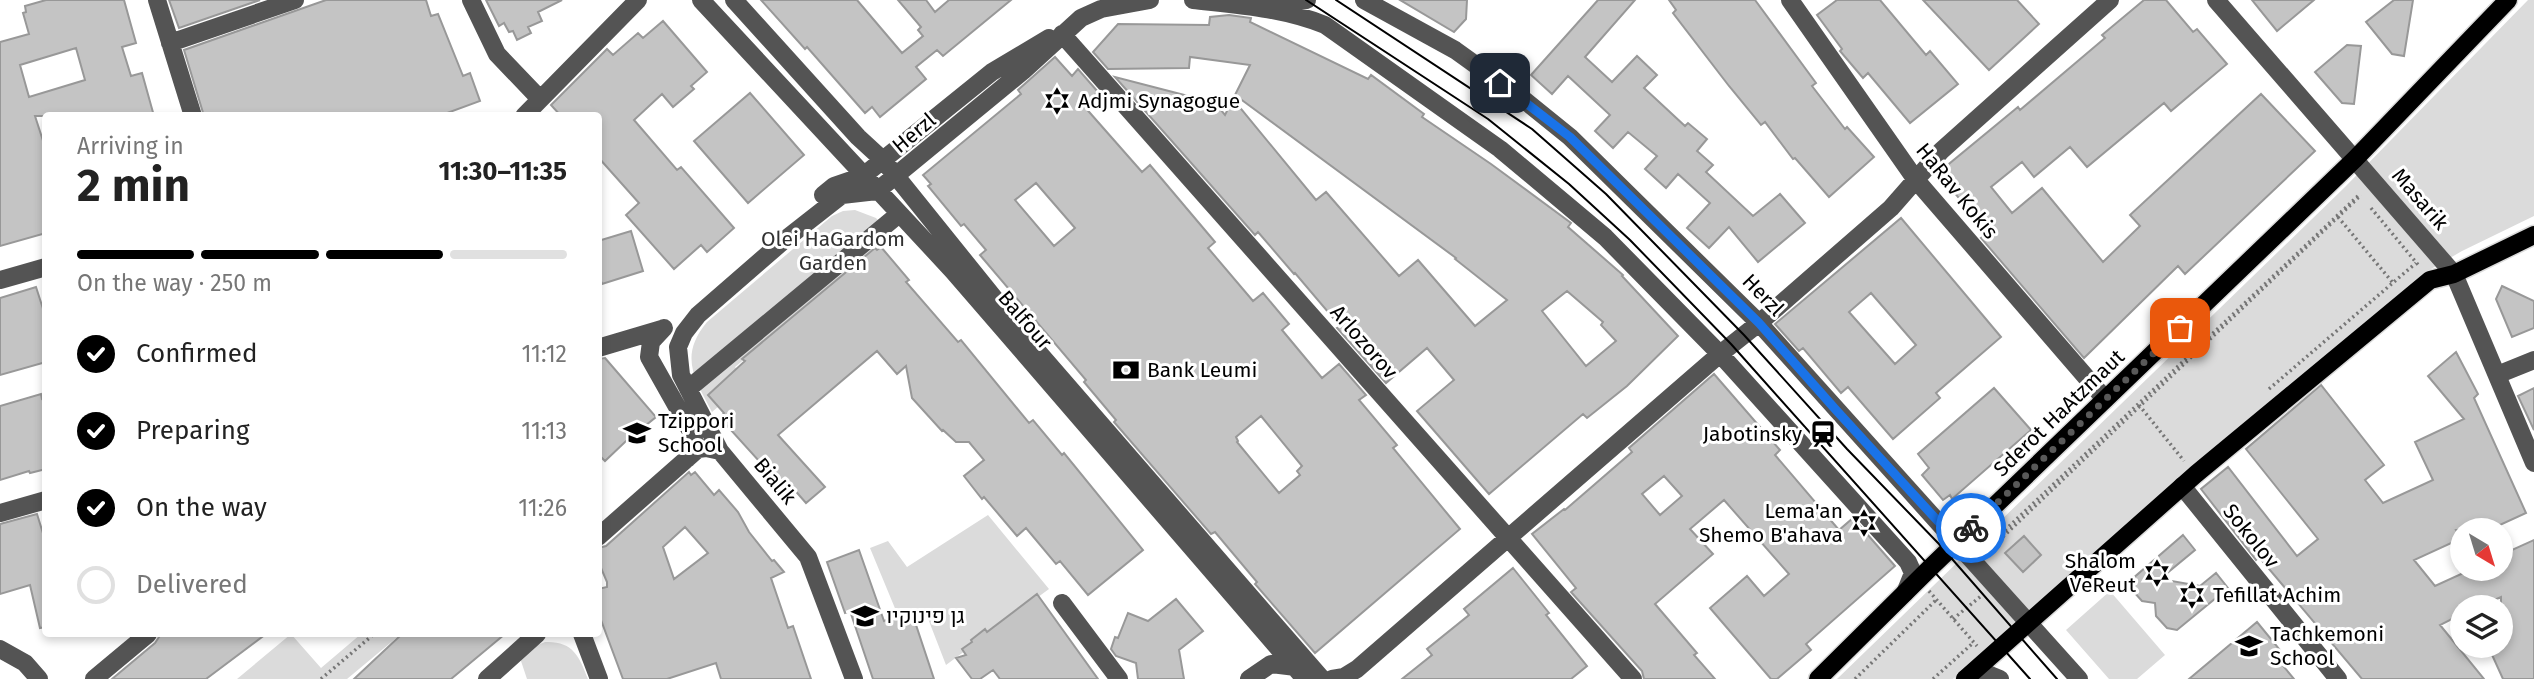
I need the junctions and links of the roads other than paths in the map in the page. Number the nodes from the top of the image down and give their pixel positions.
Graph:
1 (157, 0) edge
2 (295, 0) edge
3 (471, 0) edge
4 (638, 0) edge
5 (701, 0) edge
6 (734, 0) edge
7 (1150, 0) edge
8 (1194, 0) edge
9 (1307, 0) edge
10 (1364, 0) edge
11 (1790, 0) edge
12 (2110, 0) edge
13 (2216, 0) edge
14 (2508, 0) edge
15 (1260, 7) junction
16 (1062, 34) junction
17 (170, 43) junction
18 (540, 99) junction
19 (192, 112) edge
20 (528, 112) edge
21 (913, 136) junction
22 (858, 137) junction
23 (2355, 159) junction
24 (883, 160) junction
25 (863, 176) junction
26 (897, 176) junction
27 (1916, 180) junction
28 (877, 191) junction
29 (899, 214) junction
30 (2534, 235) edge
31 (782, 242) junction
32 (42, 268) edge
33 (2454, 274) junction
34 (0, 279) edge
35 (698, 315) junction
36 (1759, 323) junction
37 (664, 328) junction
38 (602, 347) edge
39 (1720, 354) junction
40 (2534, 360) edge
41 (2497, 375) junction
42 (688, 389) junction
43 (2105, 398) junction
44 (720, 451) junction
45 (687, 459) junction
46 (2534, 463) edge
47 (2182, 486) junction
48 (42, 501) edge
49 (0, 513) edge
50 (602, 533) edge
51 (1507, 538) junction
52 (1957, 542) junction
53 (1911, 586) junction
54 (1062, 603) dead end
55 (2030, 623) junction
56 (144, 637) edge
57 (534, 637) edge
58 (583, 637) edge
59 (0, 649) edge
60 (1317, 676) edge
61 (39, 679) edge
62 (94, 679) edge
63 (487, 679) edge
64 (599, 679) edge
65 (854, 679) edge
66 (1119, 679) edge
67 (1249, 679) edge
68 (1633, 679) edge
69 (1818, 679) edge
70 (1965, 679) edge
71 (2000, 679) edge
72 (2079, 679) edge
73 (2339, 679) edge

1 - 17 street
2 - 17 street
3 - 18 street
4 - 18 street
5 - 25 street, Balfour
6 - 22 street, Balfour
7 - 16 street, Herzl
8 - 15 street
9 - 15 street
10 - 36 street, Herzl
11 - 27 street, HaRav Kokis
12 - 27 street
13 - 23 street, Masarik
14 - 23 main road, Sderot HaAtzmaut
15 - 39 street
16 - 21 street, Herzl
16 - 26 street, Herzl
16 - 51 street, Arlozorov
17 - 19 street
18 - 20 street
21 - 22 street
21 - 24 street, Herzl
22 - 24 street, Balfour
23 - 33 street, Masarik
23 - 43 main road, Sderot HaAtzmaut
24 - 25 street, Herzl
24 - 26 street, Balfour
25 - 28 street, Balfour
25 - 31 street, Herzl
26 - 28 street, Herzl
26 - 60 street, Balfour
27 - 36 street
27 - 43 street, HaRav Kokis
28 - 29 street, Balfour
28 - 31 street, Herzl
29 - 42 street
29 - 60 street, Balfour
30 - 33 main road
31 - 35 street, Herzl
32 - 34 street
33 - 41 street, Masarik
33 - 47 main road
35 - 37 street
35 - 42 street, Bialik
36 - 39 street
36 - 52 street, Herzl
37 - 38 street
37 - 45 street
39 - 51 street
39 - 53 street
40 - 41 street
41 - 46 street, Masarik
42 - 44 street, Bialik
43 - 52 main road, Sderot HaAtzmaut
44 - 45 street
44 - 65 street, Bialik
45 - 50 street
47 - 55 main road
47 - 73 street, Sokolov
48 - 49 street
51 - 60 street
51 - 68 street, Arlozorov
52 - 53 main road, Sderot HaAtzmaut
52 - 55 street, Herzl
53 - 69 main road, Sderot HaAtzmaut
54 - 66 street
55 - 70 main road
55 - 72 street, Herzl
56 - 62 street
57 - 63 street
58 - 64 street
59 - 61 street
60 - 67 street
70 - 71 street

